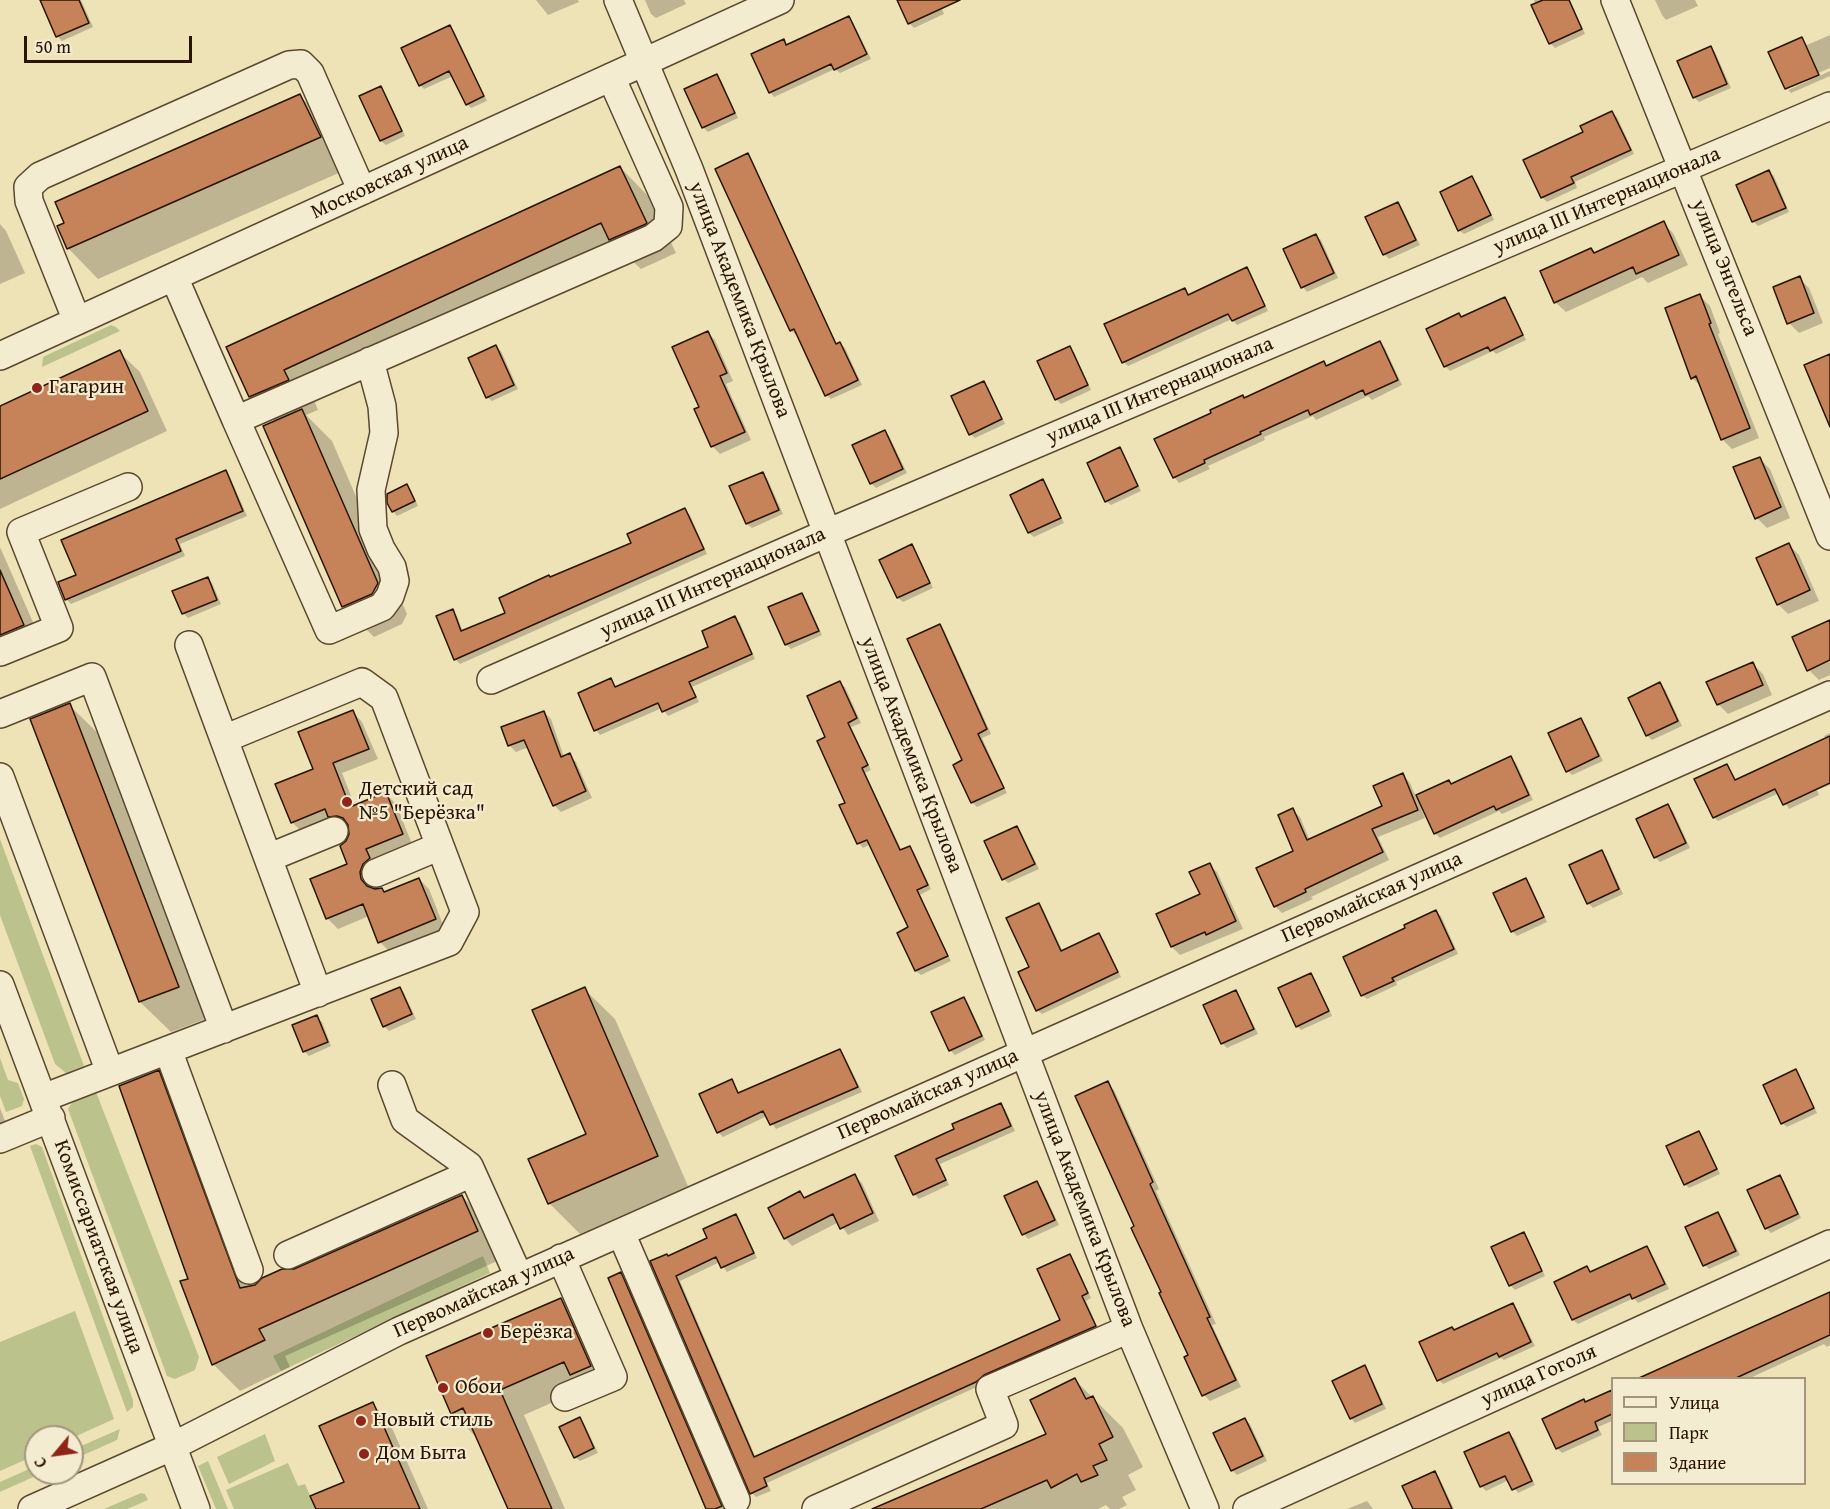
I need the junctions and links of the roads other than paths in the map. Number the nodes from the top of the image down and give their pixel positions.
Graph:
1 (618, 0) edge
2 (780, 0) edge
3 (1615, 0) edge
4 (644, 62) junction
5 (611, 77) junction
6 (1830, 105) edge
7 (1684, 169) junction
8 (362, 191) junction
9 (174, 277) junction
10 (77, 321) junction
11 (0, 356) edge
12 (370, 361) junction
13 (236, 420) junction
14 (128, 487) dead end
15 (827, 533) junction
16 (1830, 536) edge
17 (189, 645) dead end
18 (0, 652) edge
19 (491, 680) dead end
20 (1830, 695) edge
21 (0, 714) edge
22 (224, 739) junction
23 (0, 777) edge
24 (334, 831) dead end
25 (440, 846) junction
26 (268, 858) junction
27 (376, 873) dead end
28 (0, 984) edge
29 (318, 993) junction
30 (224, 1029) junction
31 (168, 1050) junction
32 (1025, 1052) junction
33 (110, 1072) junction
34 (392, 1085) dead end
35 (47, 1108) junction
36 (0, 1139) edge
37 (472, 1173) junction
38 (621, 1233) junction
39 (1830, 1244) edge
40 (288, 1255) dead end
41 (561, 1258) junction
42 (249, 1270) dead end
43 (519, 1277) junction
44 (1129, 1329) junction
45 (565, 1397) dead end
46 (171, 1447) junction
47 (736, 1500) dead end
48 (32, 1509) edge
49 (196, 1509) edge
50 (816, 1509) edge
51 (1205, 1509) edge
52 (1247, 1509) edge

1 - 4 street, улица Академика Крылова
2 - 4 street, Московская улица
3 - 7 street, улица Энгельса
4 - 5 street, Московская улица
4 - 15 street, улица Академика Крылова
5 - 8 street, Московская улица
5 - 12 street
6 - 7 street, улица III Интернационала
7 - 15 street, улица III Интернационала
7 - 16 street, улица Энгельса
8 - 9 street, Московская улица
8 - 10 street
9 - 10 street, Московская улица
9 - 13 street
10 - 11 street, Московская улица
12 - 13 street
12 - 13 street
14 - 18 street
15 - 19 street, улица III Интернационала
15 - 32 street, улица Академика Крылова
17 - 22 street
20 - 32 street, Первомайская улица
21 - 30 street
22 - 25 street
22 - 26 street
23 - 33 street
24 - 26 street
25 - 27 street
25 - 29 street
26 - 29 street
28 - 35 street, Комиссариатская улица
29 - 30 street
30 - 31 street
31 - 33 street
31 - 42 street
32 - 38 street, Первомайская улица
32 - 44 street, улица Академика Крылова
33 - 35 street
34 - 37 street
35 - 36 street
35 - 46 street, Комиссариатская улица
37 - 40 street
37 - 43 street
38 - 41 street, Первомайская улица
38 - 47 street
39 - 52 street, улица Гоголя
41 - 43 street, Первомайская улица
41 - 45 street
43 - 46 street, Первомайская улица
44 - 50 street
44 - 51 street, улица Академика Крылова
46 - 48 street, Первомайская улица
46 - 49 street, Комиссариатская улица

